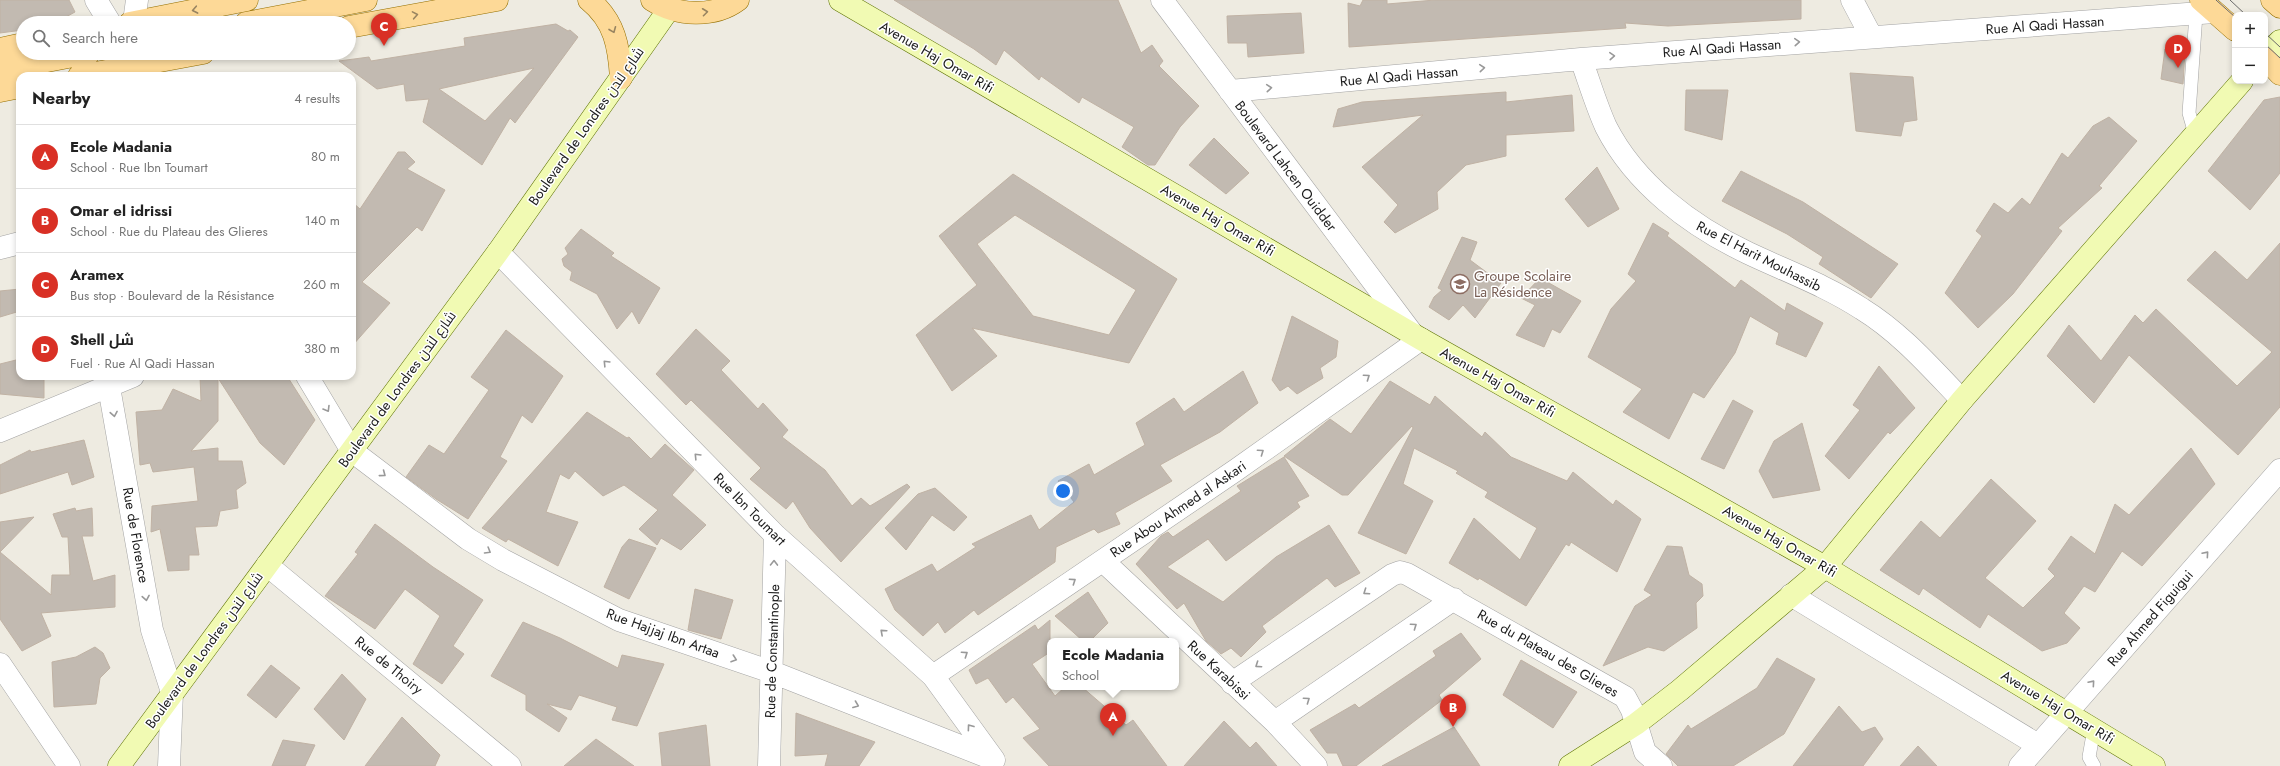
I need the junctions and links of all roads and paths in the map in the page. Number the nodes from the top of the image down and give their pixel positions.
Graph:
1 (96, 0) edge
2 (137, 0) edge
3 (247, 0) edge
4 (366, 0) edge
5 (497, 0) edge
6 (589, 0) edge
7 (738, 0) edge
8 (840, 0) edge
9 (1162, 0) edge
10 (1852, 0) edge
11 (2272, 0) edge
12 (661, 4) edge
13 (2280, 7) edge
14 (2204, 8) edge
15 (106, 16) edge
16 (134, 16) edge
17 (167, 16) edge
18 (283, 16) edge
19 (356, 26) edge
20 (2232, 28) edge
21 (1871, 36) junction
22 (2280, 41) edge
23 (16, 46) edge
24 (0, 49) edge
25 (2268, 54) edge
26 (1581, 59) junction
27 (52, 60) edge
28 (180, 60) edge
29 (2268, 60) edge
30 (0, 70) edge
31 (147, 70) edge
32 (124, 72) edge
33 (2280, 74) edge
34 (621, 78) junction
35 (2239, 84) edge
36 (16, 88) edge
37 (0, 91) edge
38 (1230, 91) junction
39 (2195, 134) junction
40 (16, 245) edge
41 (0, 248) edge
42 (498, 252) junction
43 (1416, 335) junction
44 (309, 380) edge
45 (108, 381) edge
46 (1962, 400) junction
47 (0, 431) edge
48 (352, 451) junction
49 (2279, 472) edge
50 (775, 535) junction
51 (1103, 561) junction
52 (267, 565) junction
53 (1825, 567) junction
54 (1791, 595) junction
55 (1454, 599) junction
56 (0, 664) edge
57 (772, 672) junction
58 (933, 676) junction
59 (1232, 683) junction
60 (172, 692) junction
61 (2067, 712) junction
62 (1275, 722) junction
63 (1636, 724) junction
64 (2094, 729) junction
65 (2038, 745) junction
66 (997, 762) edge
67 (68, 766) edge
68 (119, 766) edge
69 (169, 766) edge
70 (510, 766) edge
71 (768, 766) edge
72 (1316, 766) edge
73 (1570, 766) edge
74 (1661, 766) edge
75 (2020, 766) edge
76 (2094, 766) edge
77 (2154, 766) edge

1 - 15 street
2 - 16 street
3 -> 17 main road
4 - 18 main road
19 -> 5 main road
6 -> 34 main road
12 -> 7 main road
8 - 43 street, Avenue Haj Omar Rifi
9 - 38 street, Boulevard Lahcen Ouidder
10 - 21 street
11 - 13 main road
12 - 34 street, Boulevard de Londres شارع لندن
14 - 20 main road
14 - 21 street, Rue Al Qadi Hassan
14 - 39 lane
26 -> 21 street, Rue Al Qadi Hassan
22 - 25 street
23 - 24 main road
38 -> 26 street, Rue Al Qadi Hassan
26 - 46 street, Rue El Harit Mouhassib
27 - 30 main road
28 - 31 main road
29 - 33 main road
31 - 32 main road
34 - 42 street, Boulevard de Londres شارع لندن
35 - 39 street
36 - 37 main road
38 - 43 street, Boulevard Lahcen Ouidder
39 - 46 street
40 - 41 street
42 - 48 street, Boulevard de Londres شارع لندن
50 -> 42 street, Rue Ibn Toumart
51 -> 43 street, Rue Abou Ahmed al Askari
43 - 53 street, Avenue Haj Omar Rifi
44 -> 48 street, Rue Hajjaj Ibn Artaa
45 - 47 street
45 -> 60 street, Rue de Florence
46 - 53 street
48 - 52 street, Boulevard de Londres شارع لندن
48 -> 57 street, Rue Hajjaj Ibn Artaa
61 -> 49 street, Rue Ahmed Figuigui
57 -> 50 street, Rue de Constantinople
58 -> 50 street, Rue Ibn Toumart
58 -> 51 street, Rue Abou Ahmed al Askari
51 - 59 street, Rue Karabissi
52 - 60 street, Boulevard de Londres شارع لندن
52 - 70 street, Rue de Thoiry
53 - 54 street
53 - 61 street, Avenue Haj Omar Rifi
54 - 63 street
54 - 65 street
55 -> 59 street, Rue du Plateau des Glieres
62 -> 55 street
55 - 63 street, Rue du Plateau des Glieres
56 - 67 street
57 -> 66 street, Rue Hajjaj Ibn Artaa
57 - 71 street, Rue de Constantinople
66 -> 58 street, Rue Ibn Toumart
59 - 62 street, Rue Karabissi
60 - 68 street, Boulevard de Londres شارع لندن
60 - 69 street
61 - 64 street, Avenue Haj Omar Rifi
61 - 65 street, Rue Ahmed Figuigui
62 - 72 street, Rue Karabissi
63 - 73 street
63 - 74 street, Rue du Plateau des Glieres
64 - 76 lane
64 - 77 street, Avenue Haj Omar Rifi
65 - 75 street, Rue Ahmed Figuigui

